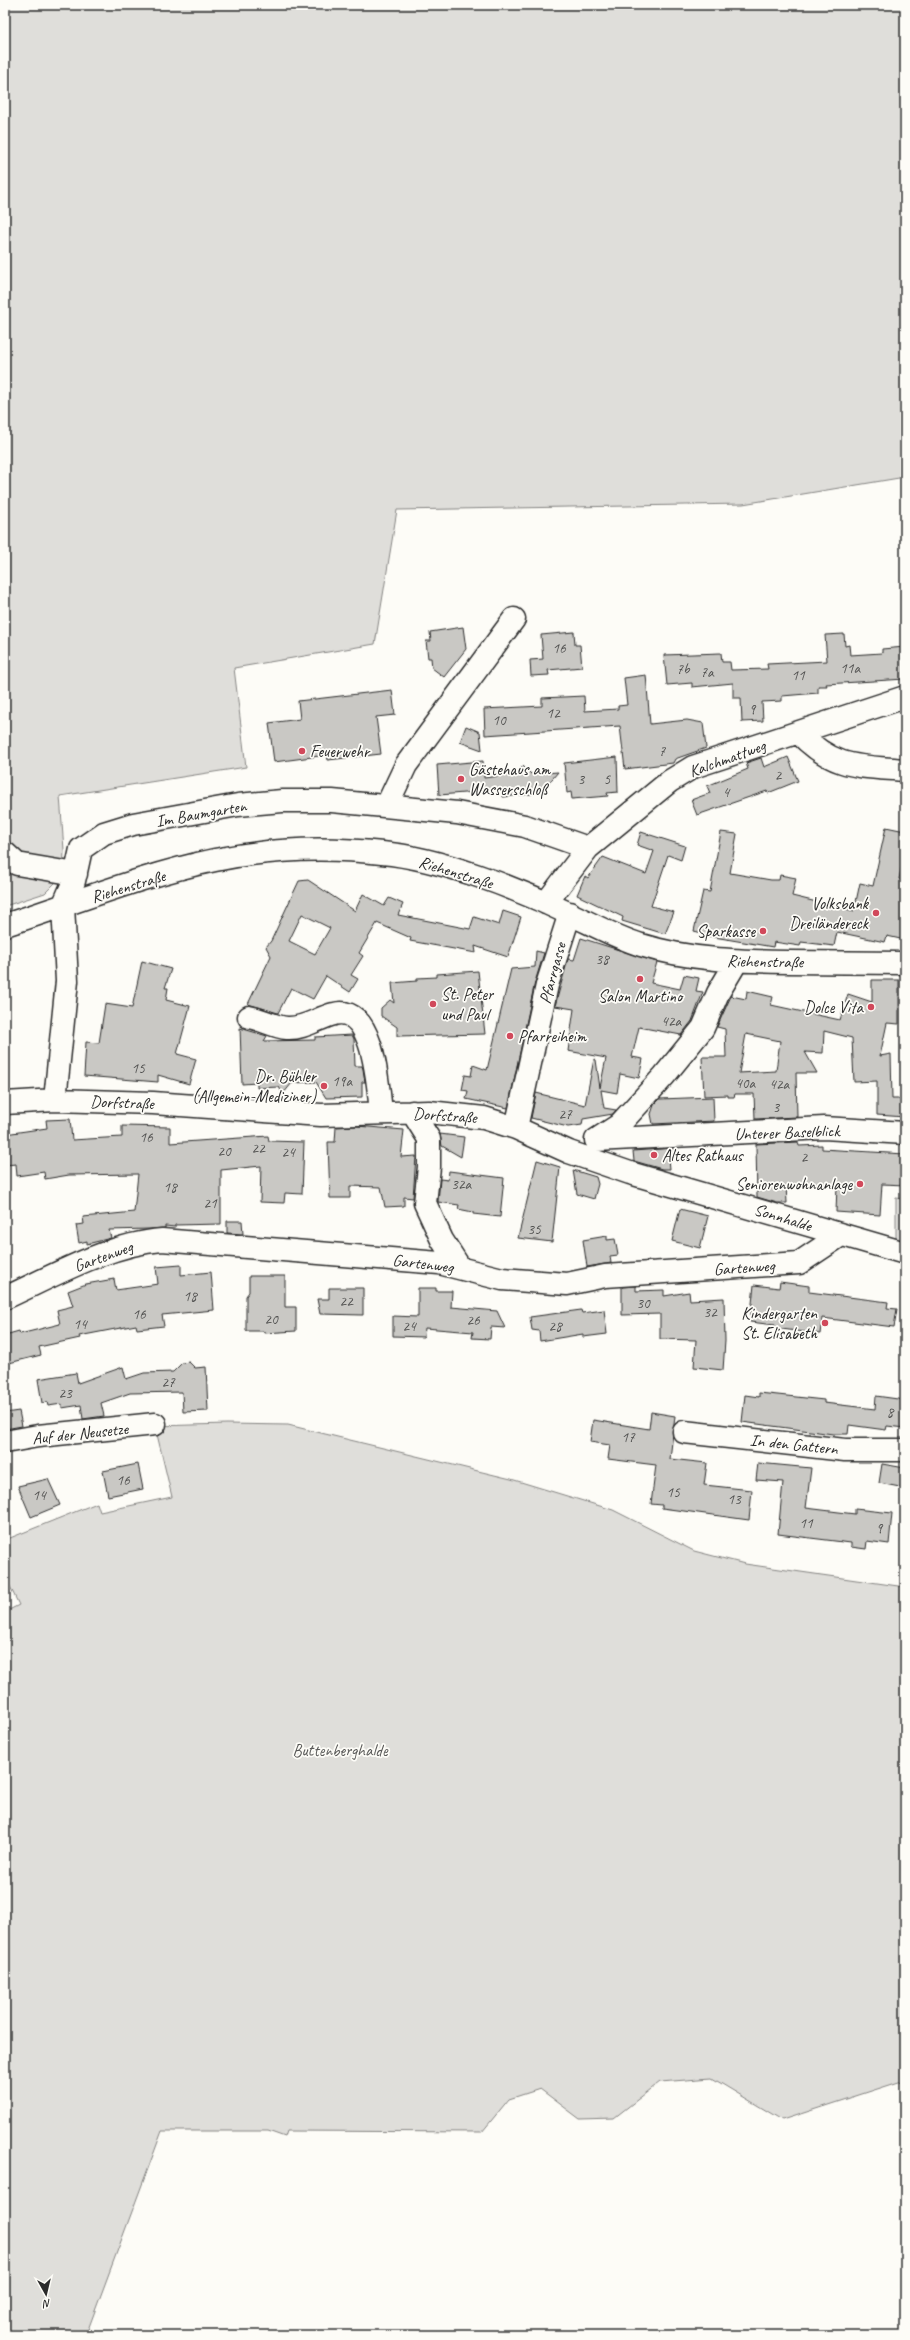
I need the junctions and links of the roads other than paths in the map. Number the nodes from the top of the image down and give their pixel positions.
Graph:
1 (514, 619) dead end
2 (905, 697) edge
3 (799, 733) junction
4 (905, 770) edge
5 (387, 805) junction
6 (588, 848) junction
7 (5, 853) edge
8 (76, 874) junction
9 (546, 903) junction
10 (64, 906) junction
11 (570, 913) junction
12 (5, 925) edge
13 (737, 961) junction
14 (905, 963) edge
15 (249, 1017) dead end
16 (55, 1100) junction
17 (5, 1103) edge
18 (381, 1112) junction
19 (412, 1112) junction
20 (516, 1128) junction
21 (905, 1133) edge
22 (596, 1140) junction
23 (569, 1152) junction
24 (841, 1235) junction
25 (905, 1253) edge
26 (460, 1268) junction
27 (5, 1298) edge
28 (155, 1424) dead end
29 (684, 1432) dead end
30 (5, 1442) edge
31 (905, 1450) edge

1 - 5 street
2 - 3 street, Kalchmattweg
3 - 4 street
3 - 6 street, Kalchmattweg
5 - 6 street, Im Baumgarten
5 - 8 street, Im Baumgarten
6 - 9 street, Kalchmattweg
7 - 8 street
8 - 10 street, Im Baumgarten
9 - 10 street, Riehenstraße
9 - 11 street, Riehenstraße
10 - 12 street, Riehenstraße
10 - 16 street
11 - 13 street, Riehenstraße
11 - 20 street, Pfarrgasse
13 - 14 street, Riehenstraße
13 - 22 street
15 - 18 street
16 - 17 street, Dorfstraße
16 - 18 street, Dorfstraße
18 - 19 street, Dorfstraße
19 - 20 street, Dorfstraße
19 - 26 street
20 - 23 street, Dorfstraße
21 - 22 street, Unterer Baselblick
22 - 23 street
23 - 24 street, Sonnhalde
24 - 25 street, Sonnhalde
24 - 26 street, Gartenweg
26 - 27 street, Gartenweg
28 - 30 street, Auf der Neusetze
29 - 31 street, In den Gattern

